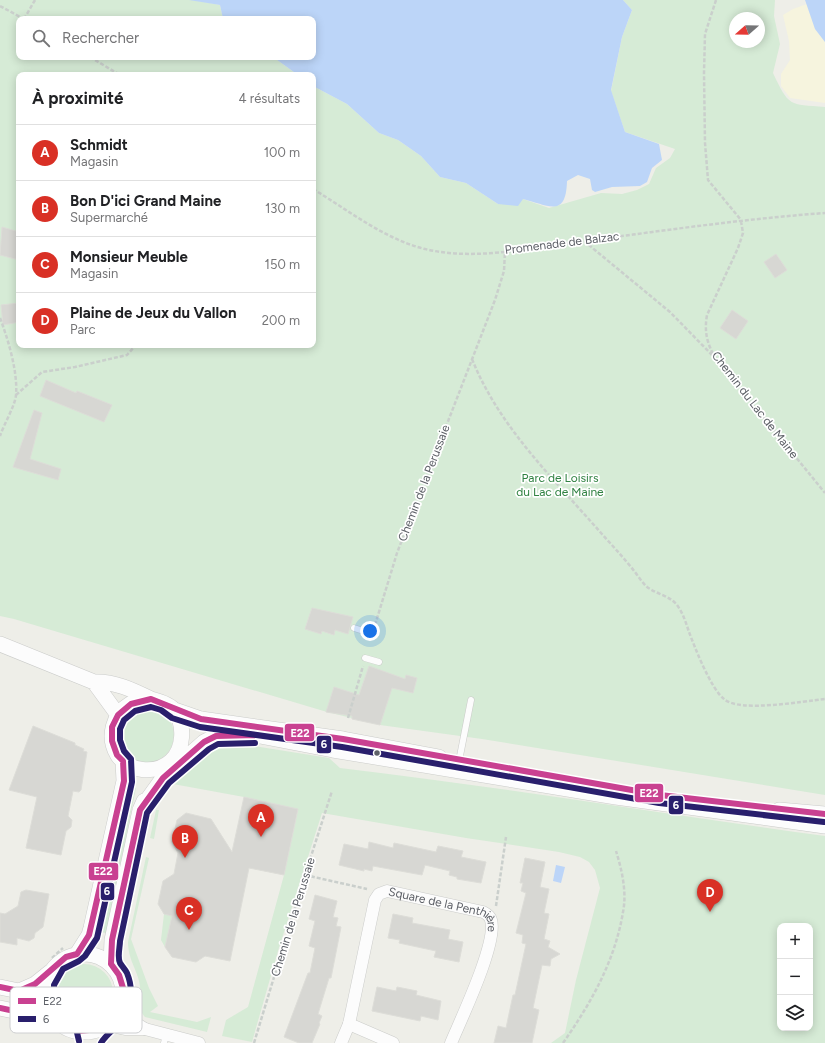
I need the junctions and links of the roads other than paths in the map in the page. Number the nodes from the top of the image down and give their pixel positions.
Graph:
1 (354, 628) dead end
2 (373, 634) road end
3 (1, 642) edge
4 (365, 658) road end
5 (379, 662) dead end
6 (94, 682) junction
7 (151, 699) junction
8 (470, 700) dead end
9 (175, 710) junction
10 (118, 715) junction
11 (186, 757) junction
12 (123, 761) junction
13 (459, 761) junction
14 (164, 765) junction
15 (140, 810) junction
16 (825, 814) edge
17 (825, 826) edge
18 (76, 954) junction
19 (111, 964) junction
20 (50, 972) junction
21 (0, 987) edge
22 (28, 987) edge
23 (46, 987) edge
24 (123, 987) edge
25 (10, 989) edge
26 (0, 1008) edge
27 (10, 1011) edge
28 (349, 1024) junction
29 (142, 1027) edge
30 (145, 1029) joint
31 (66, 1033) edge
32 (99, 1033) edge
33 (165, 1039) edge
34 (71, 1043) edge
35 (92, 1043) edge
36 (200, 1043) edge
37 (341, 1043) edge
38 (393, 1043) edge
39 (451, 1043) edge

1 - 2 lane
3 - 6 street
4 - 5 lane
6 - 7 street
6 - 10 street
7 - 9 street
7 - 10 street
8 - 13 lane
9 - 13 street
9 - 14 street
10 - 12 street
11 - 14 street
11 - 15 street
11 - 17 street
12 - 14 street
12 - 18 street
13 - 16 street
14 - 15 street
15 - 19 street
18 - 19 street
18 - 20 street
19 - 24 street
20 - 22 street
20 - 23 street
21 - 25 street
26 - 27 street
28 - 37 street, Square de la Penthière
28 - 38 street
28 - 39 street, Square de la Penthière
29 - 30 street
30 - 33 street
31 - 34 street
32 - 35 street
33 - 36 street

